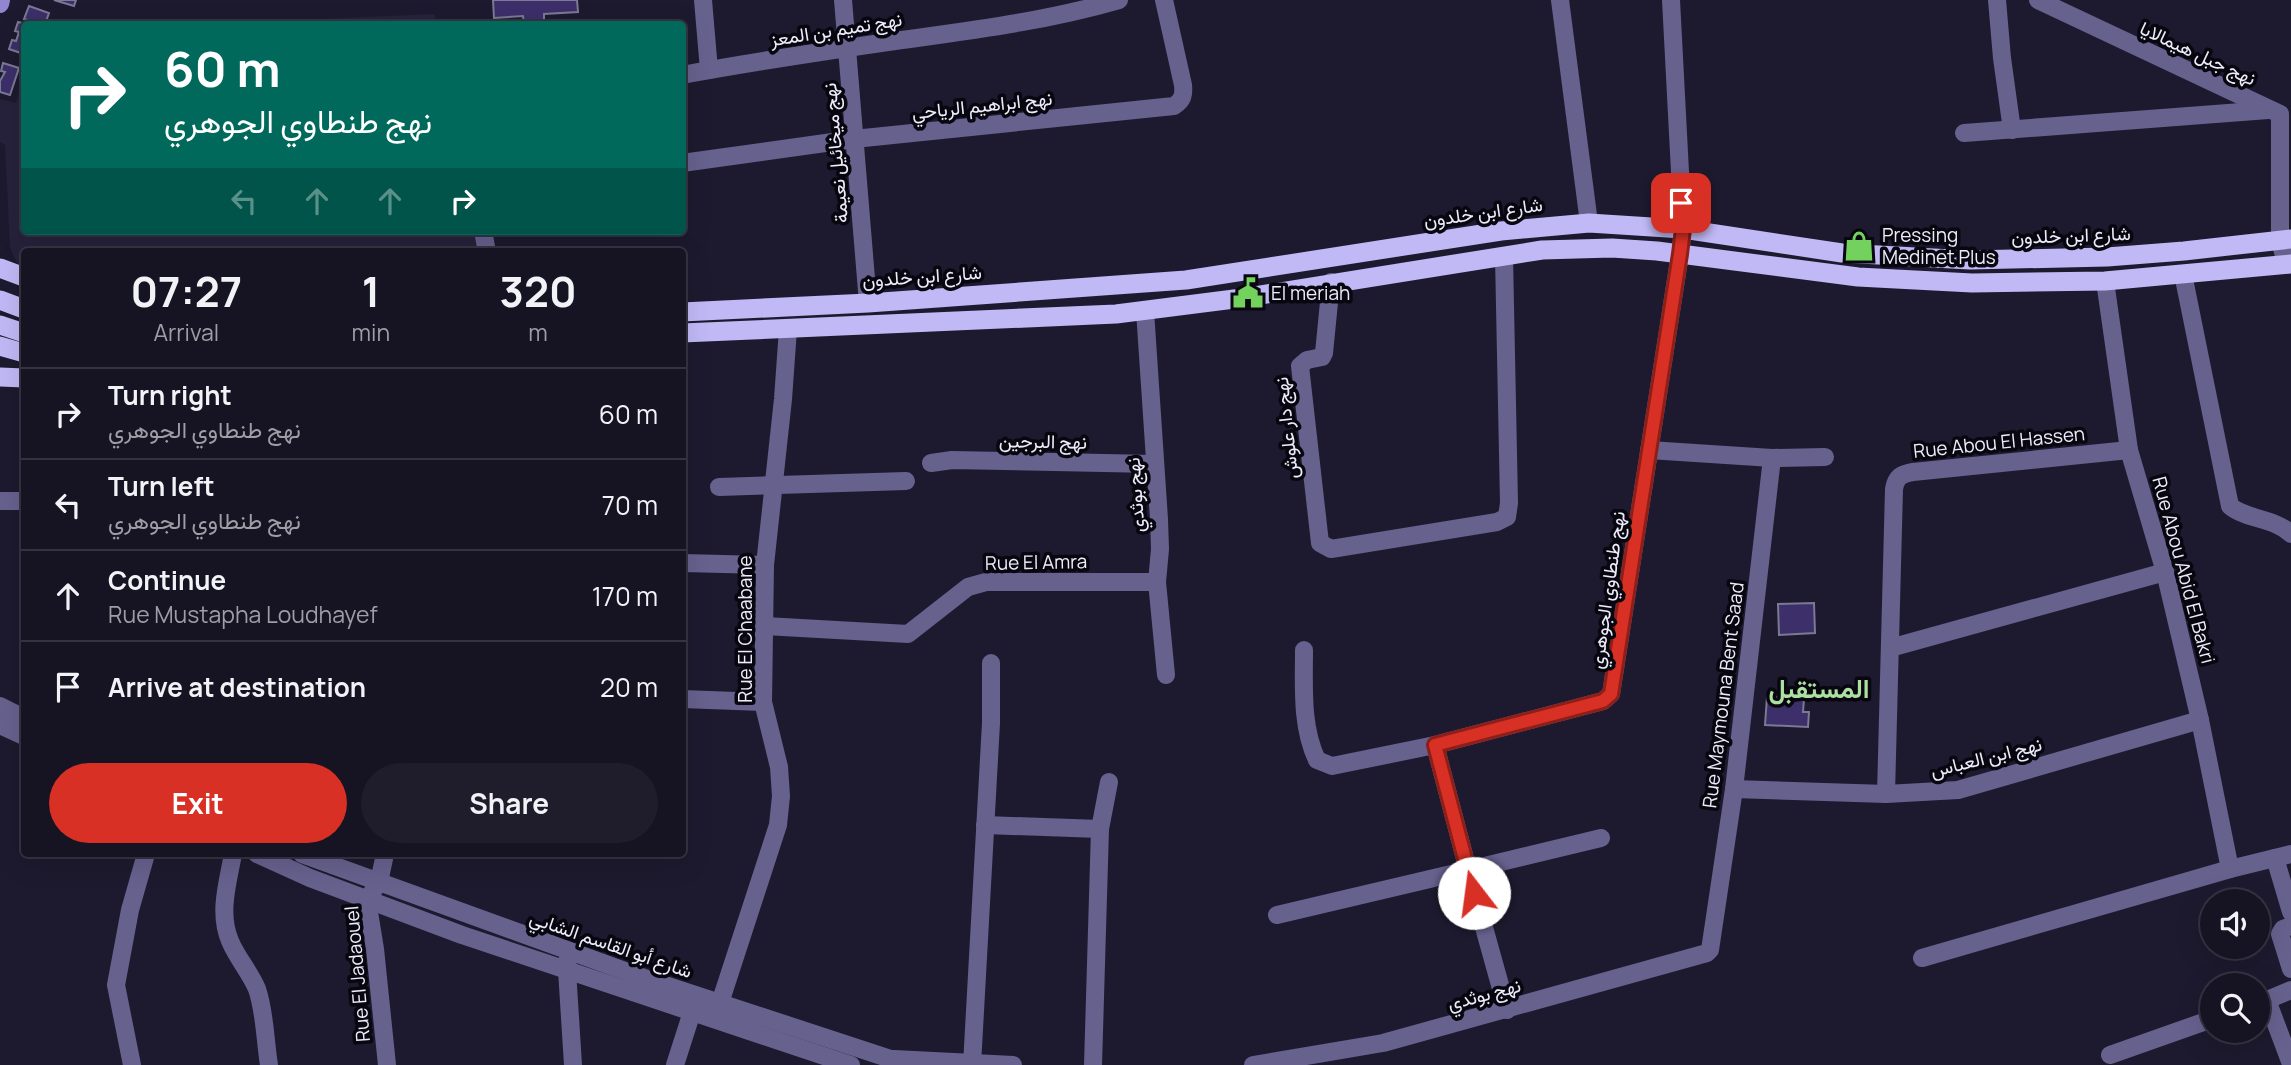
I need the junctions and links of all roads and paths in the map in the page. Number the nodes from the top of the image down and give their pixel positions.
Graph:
1 (703, 0) edge
2 (843, 0) edge
3 (1119, 0) edge
4 (1164, 0) edge
5 (1560, 0) edge
6 (1671, 0) edge
7 (1997, 0) edge
8 (2038, 0) edge
9 (847, 48) junction
10 (709, 70) junction
11 (686, 74) edge
12 (2281, 113) edge
13 (2012, 130) junction
14 (1964, 133) dead end
15 (854, 139) junction
16 (686, 162) edge
17 (1589, 223) junction
18 (1683, 229) junction
19 (2285, 239) edge
20 (1680, 254) junction
21 (1504, 256) junction
22 (2289, 264) edge
23 (0, 268) edge
24 (2183, 274) junction
25 (21, 276) edge
26 (2105, 281) junction
27 (1331, 282) junction
28 (0, 300) edge
29 (869, 303) junction
30 (21, 308) edge
31 (1145, 311) junction
32 (686, 312) edge
33 (0, 325) edge
34 (788, 329) junction
35 (21, 332) edge
36 (686, 333) edge
37 (0, 346) edge
38 (21, 353) edge
39 (0, 377) edge
40 (21, 378) edge
41 (1649, 450) junction
42 (2129, 450) junction
43 (1825, 457) dead end
44 (1772, 458) junction
45 (931, 463) dead end
46 (1154, 464) junction
47 (906, 481) dead end
48 (774, 486) junction
49 (719, 487) dead end
50 (0, 501) edge
51 (21, 501) edge
52 (2291, 534) edge
53 (686, 563) edge
54 (765, 565) junction
55 (2165, 572) junction
56 (1157, 582) junction
57 (765, 626) junction
58 (1890, 648) junction
59 (1304, 650) dead end
60 (991, 663) dead end
61 (1166, 676) dead end
62 (686, 699) edge
63 (763, 702) junction
64 (0, 706) edge
65 (21, 711) edge
66 (2200, 720) junction
67 (0, 725) edge
68 (21, 735) edge
69 (1435, 745) junction
70 (1109, 782) dead end
71 (1734, 789) junction
72 (1886, 794) junction
73 (985, 825) junction
74 (1100, 829) junction
75 (1601, 838) dead end
76 (2283, 856) edge
77 (145, 857) edge
78 (232, 857) edge
79 (264, 857) edge
80 (310, 857) edge
81 (384, 857) edge
82 (2230, 869) junction
83 (1468, 870) junction
84 (379, 882) junction
85 (367, 900) junction
86 (2291, 912) edge
87 (1277, 915) dead end
88 (2291, 926) edge
89 (1714, 938) joint
90 (569, 951) junction
91 (1922, 958) dead end
92 (2291, 969) edge
93 (567, 970) junction
94 (2291, 990) edge
95 (2270, 998) edge
96 (720, 1003) junction
97 (1507, 1010) junction
98 (692, 1012) junction
99 (2270, 1018) edge
100 (2200, 1023) edge
101 (2110, 1055) dead end
102 (891, 1059) junction
103 (972, 1064) edge
104 (2291, 1064) edge
105 (132, 1065) edge
106 (269, 1065) edge
107 (387, 1065) edge
108 (573, 1065) edge
109 (675, 1065) edge
110 (852, 1065) edge
111 (909, 1065) edge
112 (1013, 1065) edge
113 (1093, 1065) edge
114 (1253, 1065) edge

1 - 10 street
2 - 9 street, نهج ميخائيل نعيمة
3 - 9 street, نهج تميم بن المعز
4 - 15 street, نهج ابراهيم الرياحي
5 - 17 street
6 - 18 street, نهج طنطاوي الجوهري
7 - 13 street
8 - 12 street, نهج جبل هيمالايا
9 - 10 street, نهج تميم بن المعز
9 - 15 street, نهج ميخائيل نعيمة
10 - 11 street, نهج تميم بن المعز
12 - 13 street
12 - 19 street
13 - 14 street
15 - 16 street, نهج ابراهيم الرياحي
15 - 29 street, نهج ميخائيل نعيمة
17 - 18 highway, شارع ابن خلدون
17 - 29 highway, شارع ابن خلدون
18 - 19 highway, شارع ابن خلدون
18 - 20 street, نهج طنطاوي الجوهري
19 - 22 street
20 - 21 highway
20 - 26 highway
20 - 41 street, نهج طنطاوي الجوهري
21 - 27 highway
21 - 27 street, نهج دار علوش
22 - 24 highway
23 - 25 highway
24 - 26 highway
24 - 52 street
26 - 42 street, Rue Abou Abid El Bakri
27 - 31 highway
28 - 30 highway
29 - 32 highway, شارع ابن خلدون
31 - 34 highway
31 - 46 street, نهج بوثدي
33 - 35 highway
34 - 36 highway
34 - 48 street, Rue El Chaabane
37 - 38 highway
39 - 40 highway
41 - 44 street
41 - 69 street, نهج طنطاوي الجوهري
42 - 55 street, Rue Abou Abid El Bakri
42 - 58 street, Rue Abou El Hassen
43 - 44 street
44 - 71 street, Rue Maymouna Bent Saad
45 - 46 street, نهج البرجين
46 - 56 street, نهج بوثدي
47 - 48 street
48 - 49 street
48 - 54 street, Rue El Chaabane
50 - 51 street
53 - 54 street
54 - 57 street, Rue El Chaabane
55 - 58 street
55 - 66 street, Rue Abou Abid El Bakri
56 - 57 street, Rue El Amra
56 - 61 street, نهج بوثدي
57 - 63 street, Rue El Chaabane
58 - 72 street, Rue Abou El Hassen
59 - 69 street
60 - 73 street
62 - 63 street
63 - 96 street, Rue El Chaabane
64 - 65 street
66 - 72 street, نهج ابن العباس
66 - 82 street, Rue Abou Abid El Bakri
67 - 68 street
69 - 83 street
70 - 74 street
71 - 72 street, نهج ابن العباس
71 - 89 street, Rue Maymouna Bent Saad
73 - 74 street
73 - 103 street
74 - 113 street
75 - 83 street
76 - 82 street
76 - 86 street
77 - 105 street
78 - 106 street
79 - 85 street, شارع أبو القاسم الشابي
80 - 84 street, شارع أبو القاسم الشابي
81 - 84 street
82 - 91 street
83 - 87 street
83 - 97 street
84 - 85 street, Rue El Jadaouel
84 - 90 street, شارع أبو القاسم الشابي
85 - 93 street, شارع أبو القاسم الشابي
85 - 107 street, Rue El Jadaouel
88 - 92 street
89 - 97 street, نهج بوثدي
90 - 93 street
90 - 96 street, شارع أبو القاسم الشابي
93 - 98 street, شارع أبو القاسم الشابي
93 - 108 street
94 - 95 street
96 - 102 street, شارع أبو القاسم الشابي
97 - 114 street, نهج بوثدي
98 - 109 street
98 - 110 street, شارع أبو القاسم الشابي
99 - 104 street
100 - 101 street
102 - 103 street
102 - 111 street, شارع أبو القاسم الشابي
103 - 112 street

